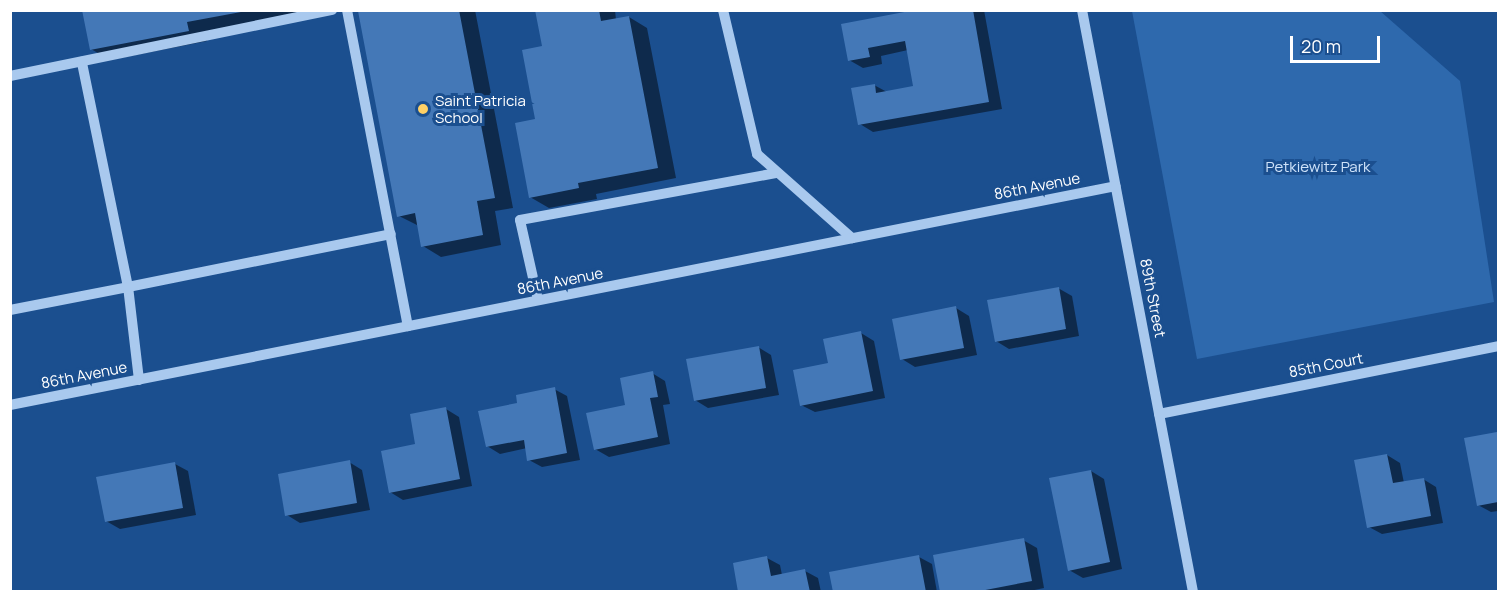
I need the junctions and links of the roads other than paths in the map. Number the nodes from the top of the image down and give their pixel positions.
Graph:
1 (332, 10) edge
2 (347, 10) edge
3 (723, 10) edge
4 (1082, 10) edge
5 (82, 62) junction
6 (10, 76) edge
7 (776, 173) junction
8 (1116, 186) junction
9 (390, 234) junction
10 (852, 238) junction
11 (128, 287) junction
12 (538, 300) junction
13 (10, 310) edge
14 (408, 326) junction
15 (1498, 346) edge
16 (139, 380) junction
17 (10, 405) edge
18 (1159, 414) junction
19 (1193, 591) edge

1 - 5 street
2 - 9 street
3 - 7 street
4 - 8 street, 89th Street
5 - 6 street
5 - 11 street
7 - 10 street
7 - 12 street
8 - 10 street, 86th Avenue
8 - 18 street, 89th Street
9 - 11 street
9 - 14 street
10 - 12 street, 86th Avenue
11 - 13 street
11 - 16 street
12 - 14 street, 86th Avenue
14 - 16 street, 86th Avenue
15 - 18 street, 85th Court
16 - 17 street, 86th Avenue
18 - 19 street, 89th Street

